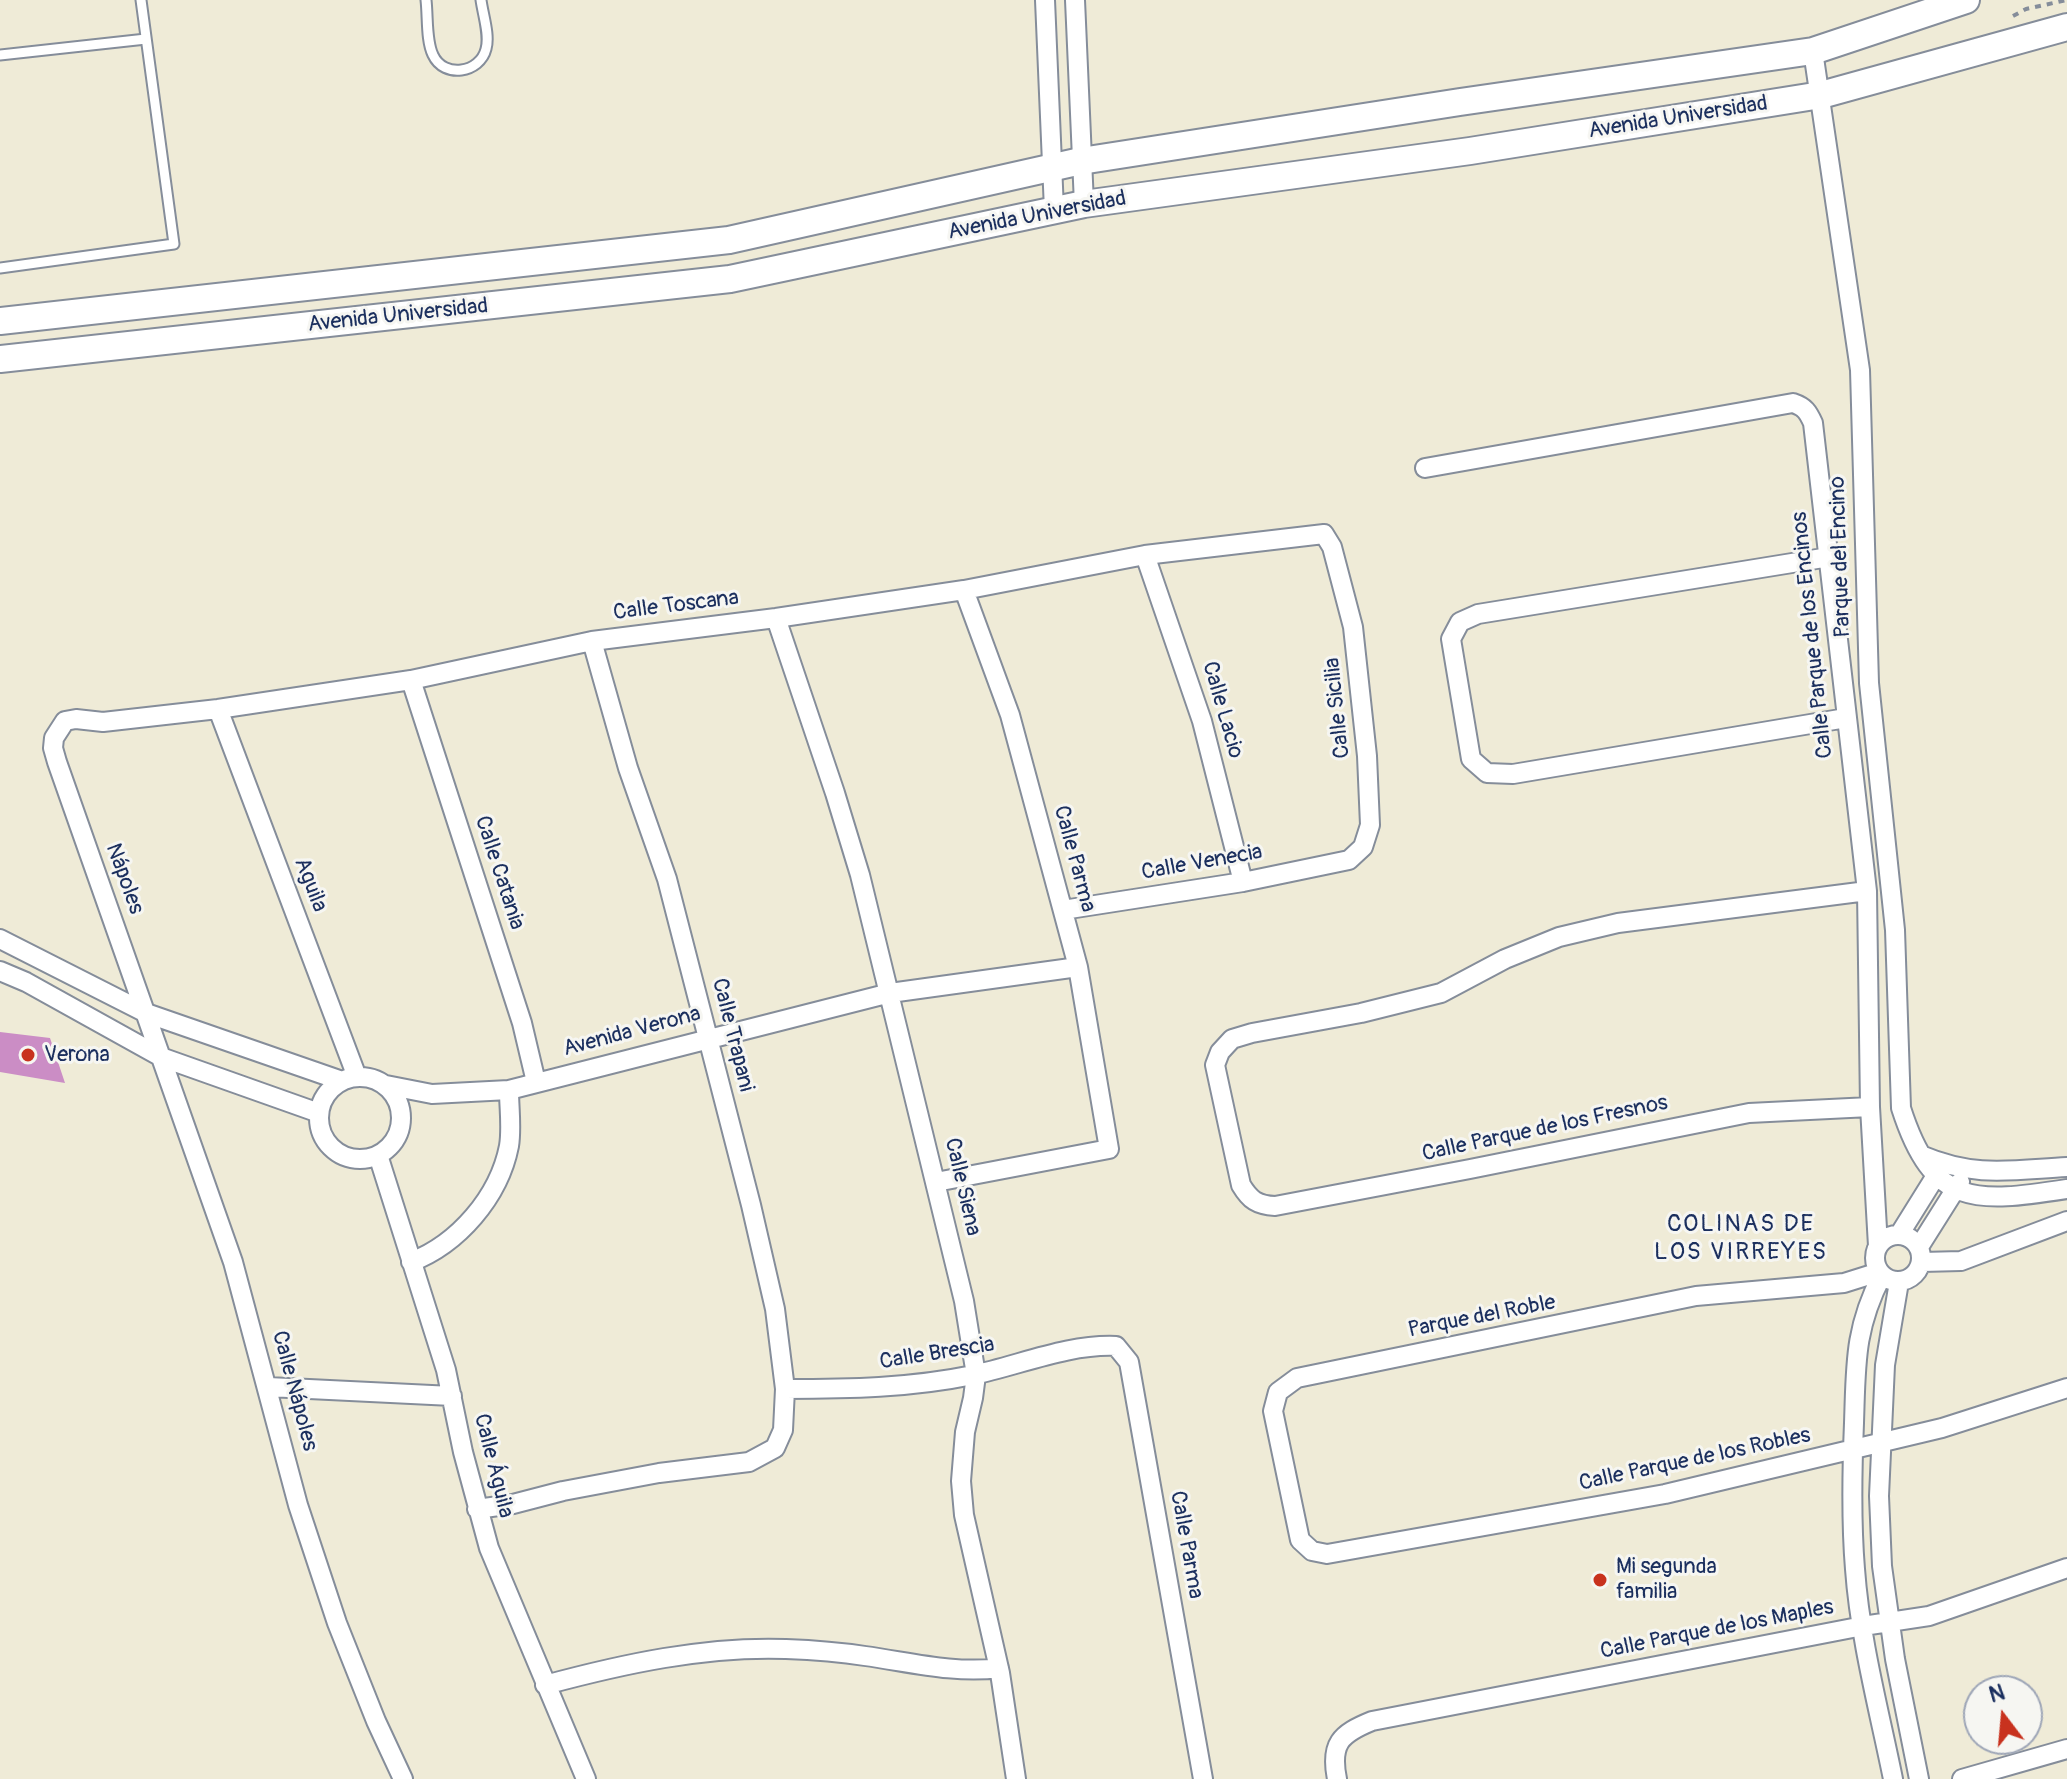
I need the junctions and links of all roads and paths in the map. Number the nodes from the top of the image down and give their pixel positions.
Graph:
1 (141, 0) edge
2 (426, 0) edge
3 (481, 0) edge
4 (1045, 0) edge
5 (1075, 0) edge
6 (1966, 0) edge
7 (2067, 27) edge
8 (146, 39) junction
9 (1813, 51) junction
10 (0, 55) edge
11 (1821, 95) junction
12 (1081, 161) junction
13 (1052, 168) junction
14 (1084, 204) junction
15 (1054, 210) junction
16 (0, 268) edge
17 (0, 321) edge
18 (0, 359) edge
19 (1425, 468) dead end
20 (1332, 547) joint
21 (1145, 555) junction
22 (1829, 557) junction
23 (964, 590) junction
24 (776, 618) junction
25 (592, 641) junction
26 (411, 680) junction
27 (218, 709) junction
28 (1846, 718) junction
29 (57, 762) joint
30 (1349, 860) joint
31 (1243, 882) junction
32 (1867, 891) junction
33 (1063, 910) junction
34 (0, 939) edge
35 (39, 957) junction
36 (1078, 967) junction
37 (0, 971) edge
38 (26, 982) junction
39 (890, 993) junction
40 (146, 1013) junction
41 (709, 1037) junction
42 (161, 1057) junction
43 (350, 1079) junction
44 (536, 1082) junction
45 (386, 1085) junction
46 (509, 1090) junction
47 (432, 1094) junction
48 (1870, 1107) junction
49 (400, 1109) junction
50 (319, 1113) junction
51 (378, 1155) junction
52 (2067, 1167) edge
53 (1939, 1170) junction
54 (1968, 1170) junction
55 (936, 1182) junction
56 (2067, 1189) edge
57 (1955, 1190) junction
58 (2067, 1221) edge
59 (1899, 1235) junction
60 (1878, 1246) junction
61 (1920, 1254) junction
62 (411, 1262) junction
63 (1886, 1276) junction
64 (1094, 1345) joint
65 (976, 1375) junction
66 (268, 1387) junction
67 (2067, 1388) edge
68 (785, 1389) junction
69 (452, 1396) junction
70 (1881, 1443) junction
71 (1853, 1450) junction
72 (477, 1509) junction
73 (1327, 1554) joint
74 (2067, 1568) edge
75 (1890, 1622) junction
76 (1863, 1626) junction
77 (999, 1668) junction
78 (545, 1685) junction
79 (2067, 1749) edge
80 (403, 1779) edge
81 (586, 1779) edge
82 (1016, 1779) edge
83 (1203, 1779) edge
84 (1337, 1779) edge
85 (1893, 1779) edge
86 (1919, 1779) edge
87 (1962, 1779) edge

1 - 8 lane
2 - 3 lane
4 - 13 street
5 - 12 street
6 - 9 main road, Avenida Universidad
7 - 11 main road, Avenida Universidad
8 - 10 lane
8 - 16 lane
9 - 11 street, Parque del Encino
9 - 12 main road, Avenida Universidad
11 - 14 main road, Avenida Universidad
11 - 53 street, Parque del Encino
12 - 13 main road, Avenida Universidad
12 - 14 street
13 - 15 street
13 - 17 main road, Avenida Universidad
14 - 15 main road, Avenida Universidad
15 - 18 main road, Avenida Universidad
19 - 22 street, Calle Parque de los Encinos
20 - 21 street, Calle Toscana
20 - 30 street, Calle Sicilia
21 - 23 street, Calle Toscana
21 - 31 street, Calle Lacio
22 - 28 street, Calle Parque de los Encinos
22 - 28 street
23 - 24 street, Calle Toscana
23 - 33 street, Calle Parma
24 - 25 street, Calle Toscana
24 - 39 street, Calle Siena
25 - 26 street, Calle Toscana
25 - 41 street, Calle Trapani
26 - 27 street, Calle Toscana
26 - 44 street, Calle Catania
27 - 29 street, Calle Toscana
27 - 43 street, Aguila
28 - 32 street, Calle Parque de los Encinos
29 - 40 street, Nápoles
30 - 31 street, Calle Venecia
31 - 33 street, Calle Venecia
32 - 48 street, Calle Parque de los Encinos
32 - 48 street, Calle Parque de los Fresnos
33 - 36 street, Calle Parma
34 - 35 street
35 - 38 street
35 - 40 street
36 - 39 street, Avenida Verona
36 - 55 street, Calle Parma
37 - 38 street
38 - 42 street
39 - 41 street, Avenida Verona
39 - 55 street, Calle Siena
40 - 42 street, Calle Nápoles
40 - 43 street
41 - 44 street, Avenida Verona
41 - 68 street, Calle Trapani
42 - 50 street
42 - 66 street, Calle Nápoles
43 - 45 street
43 - 50 street
44 - 46 street, Avenida Verona
45 - 47 street, Avenida Verona
45 - 49 street
46 - 47 street, Avenida Verona
46 - 62 street
47 - 49 street
48 - 60 street, Calle Parque de los Encinos
49 - 51 street
50 - 51 street
51 - 62 street, Calle Águila
52 - 54 street, Parque del Encino
53 - 54 street, Parque del Encino
53 - 57 street, Parque del Encino
53 - 59 street
54 - 57 street
55 - 65 street, Calle Siena
56 - 57 street, Parque del Encino
57 - 61 street
58 - 61 street
59 - 60 street
59 - 61 street
60 - 63 street
61 - 63 street
62 - 69 street, Calle Águila
63 - 70 street
63 - 71 street
63 - 73 street, Parque del Roble
64 - 65 street, Calle Brescia
64 - 83 street, Calle Parma
65 - 68 street, Calle Brescia
65 - 77 street, Calle Siena
66 - 69 street
66 - 80 street, Calle Nápoles
67 - 70 street, Calle Parque de los Robles
68 - 72 street, Calle Trapani
69 - 72 street, Calle Águila
70 - 71 street, Calle Parque de los Robles
70 - 75 street
71 - 73 street, Calle Parque de los Robles
71 - 76 street
72 - 78 street, Calle Águila
74 - 75 street, Calle Parque de los Maples
75 - 76 street, Calle Parque de los Maples
75 - 86 street
76 - 84 street, Calle Parque de los Maples
76 - 85 street
77 - 78 street
77 - 82 street, Calle Siena
78 - 81 street, Calle Águila
79 - 87 street

